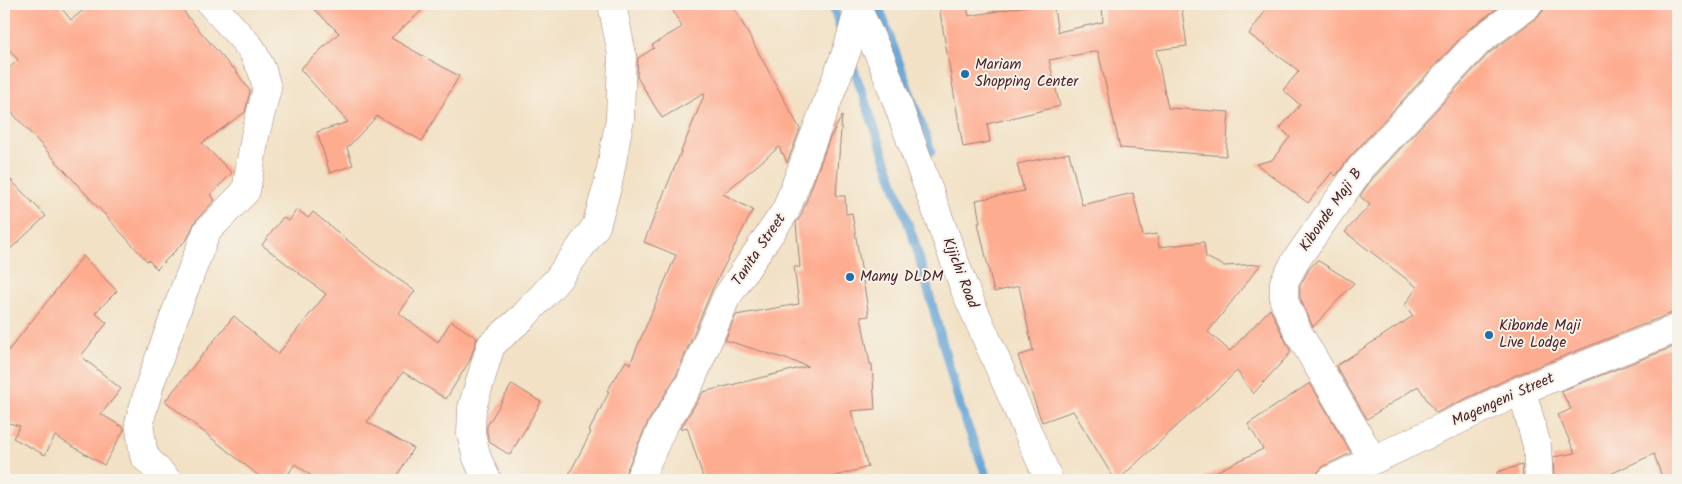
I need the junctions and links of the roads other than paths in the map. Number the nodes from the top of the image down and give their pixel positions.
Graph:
1 (211, 4) edge
2 (612, 4) edge
3 (1529, 4) edge
4 (858, 6) edge
5 (1678, 328) edge
6 (1522, 390) junction
7 (1373, 460) junction
8 (167, 480) edge
9 (487, 480) edge
10 (638, 480) edge
11 (1049, 480) edge
12 (1331, 480) edge
13 (1539, 480) edge

1 - 8 street
2 - 9 street
3 - 7 street, Kibonde Maji B
4 - 10 street, Tanita Street
4 - 11 street, Kijichi Road
5 - 6 street, Magengeni Street
6 - 7 street, Magengeni Street
6 - 13 street
7 - 12 street, Magengeni Street

